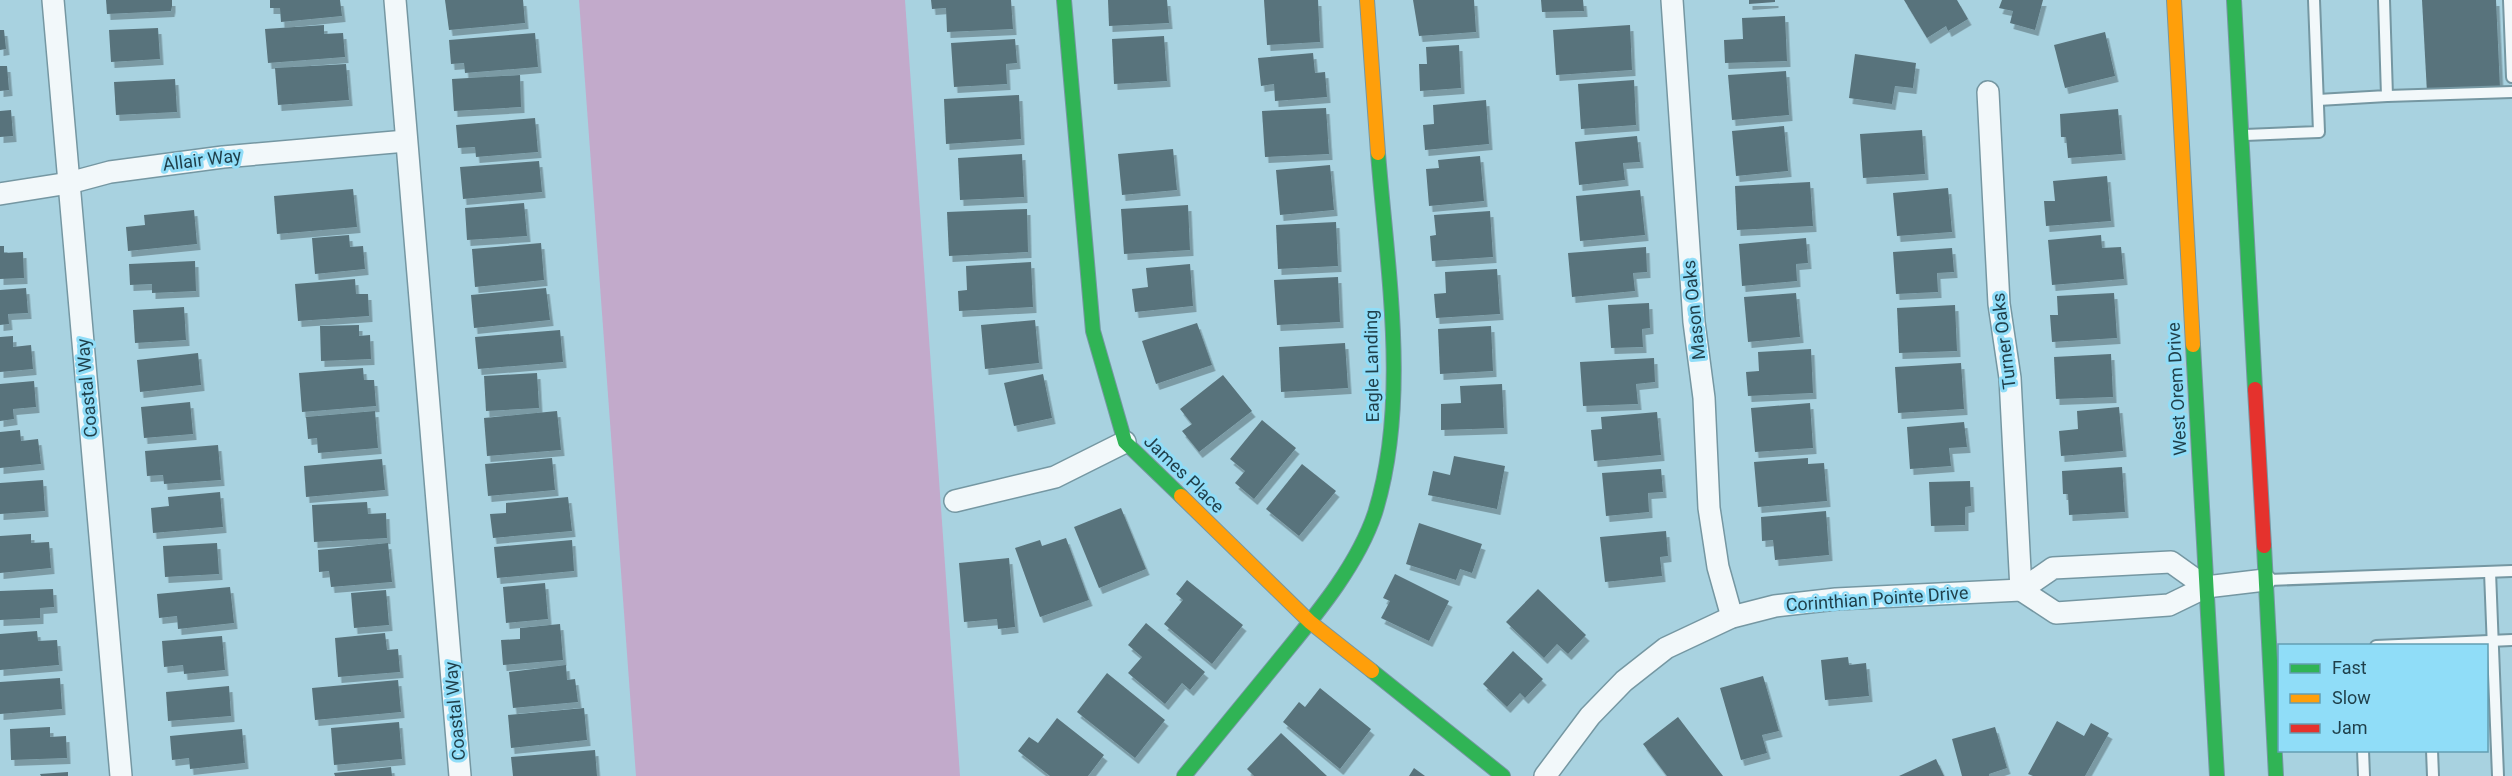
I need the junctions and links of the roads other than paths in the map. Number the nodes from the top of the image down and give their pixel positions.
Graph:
1 (53, 0) edge
2 (395, 0) edge
3 (1064, 0) edge
4 (1367, 0) edge
5 (1672, 0) edge
6 (2174, 0) edge
7 (2234, 0) edge
8 (2314, 0) edge
9 (2384, 0) edge
10 (2509, 0) edge
11 (2512, 77) edge
12 (1988, 92) dead end
13 (2512, 92) edge
14 (2387, 96) junction
15 (2318, 100) junction
16 (2241, 135) junction
17 (406, 141) junction
18 (69, 183) junction
19 (0, 194) edge
20 (1125, 442) junction
21 (955, 501) dead end
22 (2512, 571) edge
23 (2490, 572) junction
24 (2265, 580) junction
25 (2206, 587) junction
26 (2021, 590) junction
27 (1732, 617) junction
28 (1310, 622) junction
29 (2512, 640) edge
30 (2493, 641) junction
31 (2428, 644) edge
32 (2363, 752) edge
33 (2432, 752) edge
34 (121, 776) edge
35 (460, 776) edge
36 (1184, 776) edge
37 (1503, 776) edge
38 (1545, 776) edge
39 (2217, 776) edge
40 (2276, 776) edge
41 (2364, 776) edge
42 (2433, 776) edge
43 (2498, 776) edge

1 - 18 street, Coastal Way
2 - 17 street, Coastal Way
3 - 20 street, James Place
4 - 28 street, Eagle Landing
5 - 27 street, Mason Oaks
6 - 25 street, West Orem Drive
7 - 16 street
8 - 15 lane
9 - 14 lane
10 - 11 lane
12 - 26 street, Turner Oaks
13 - 14 lane
14 - 15 lane
15 - 16 lane
16 - 24 street
17 - 18 street, Allair Way
17 - 35 street, Coastal Way
18 - 19 street, Allair Way
18 - 34 street, Coastal Way
20 - 21 street
20 - 28 street, James Place
22 - 23 lane
23 - 24 lane
23 - 30 lane
24 - 25 street
24 - 40 street
25 - 26 street
25 - 26 street
25 - 39 street, West Orem Drive
26 - 27 street, Corinthian Pointe Drive
27 - 38 street, Corinthian Pointe Drive
28 - 36 street, Eagle Landing
28 - 37 street, James Place
29 - 30 lane
30 - 31 lane
30 - 43 lane
32 - 41 lane
33 - 42 lane

